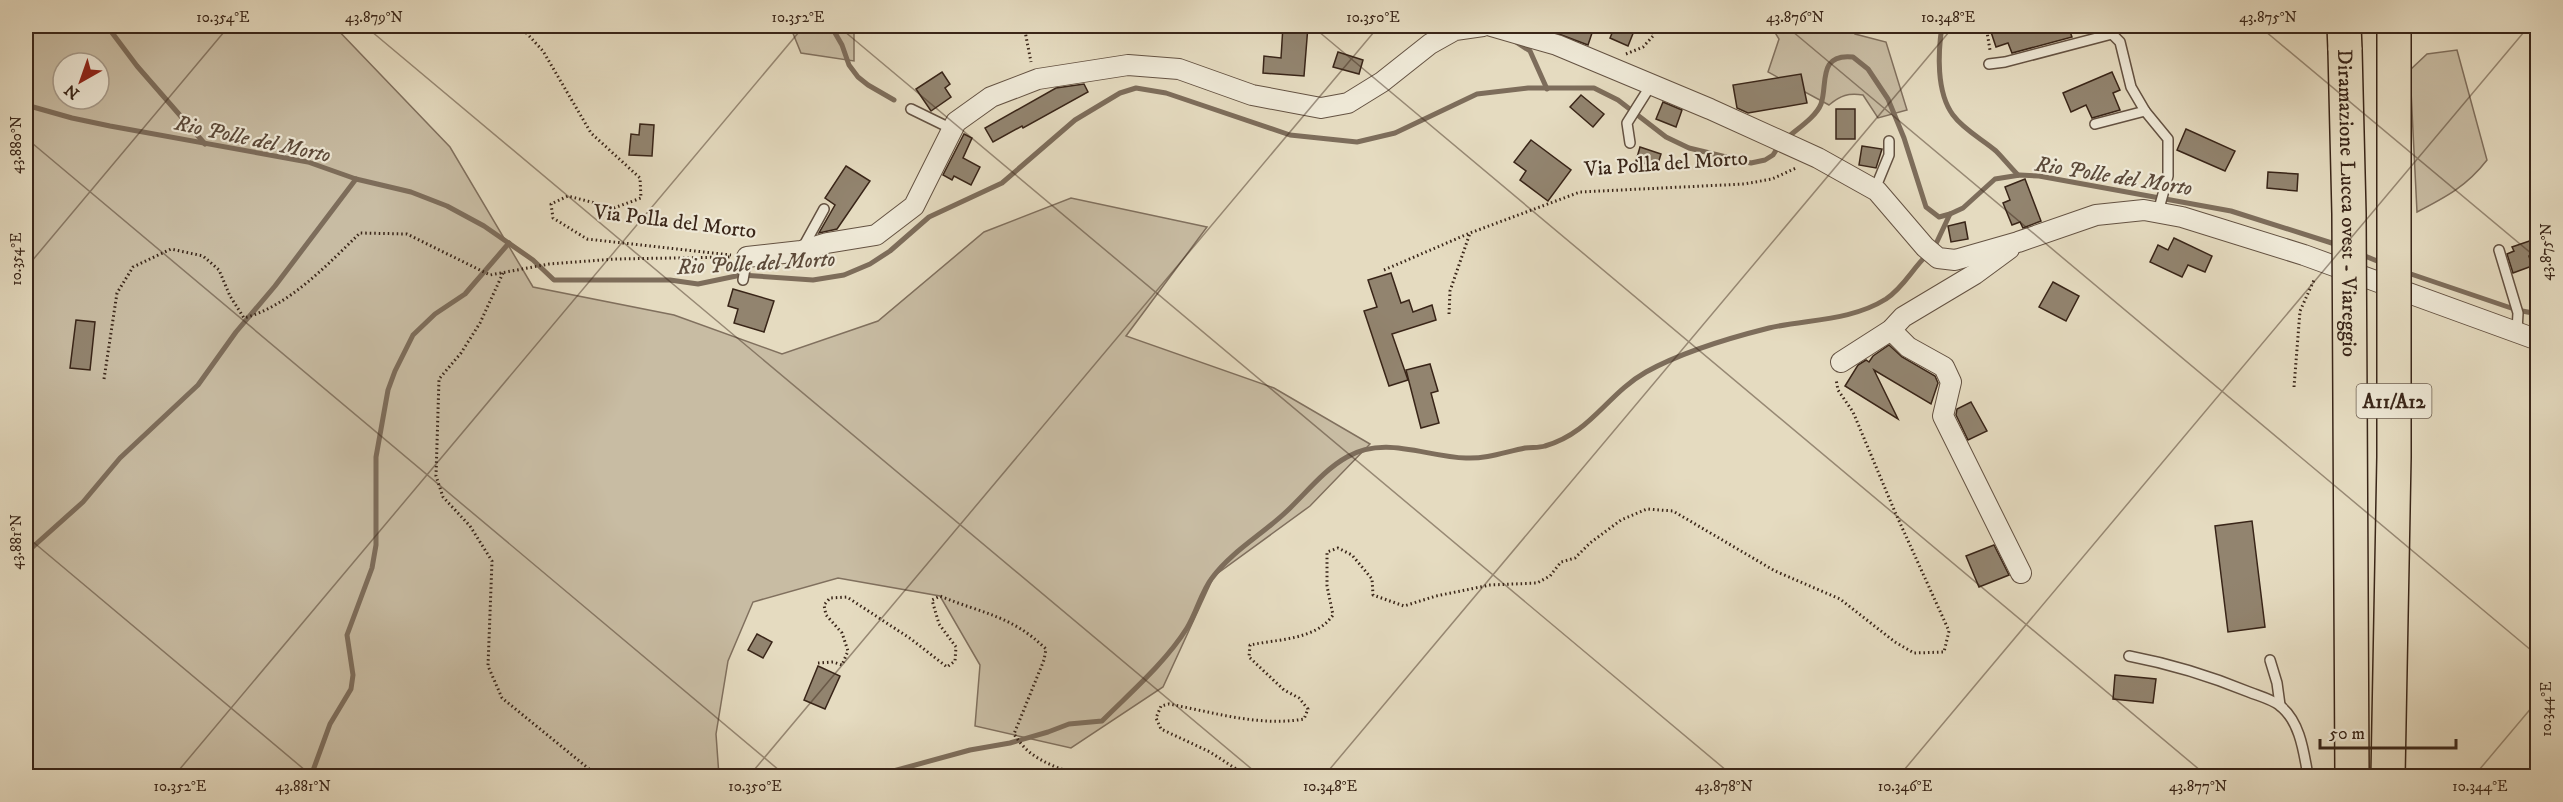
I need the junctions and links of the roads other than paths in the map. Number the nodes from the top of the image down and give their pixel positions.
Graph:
1 (1483, 26) edge
2 (1491, 26) edge
3 (2394, 26) edge
4 (1452, 28) edge
5 (2344, 38) edge
6 (1993, 64) road end
7 (1646, 83) junction
8 (911, 109) dead end
9 (2145, 111) junction
10 (2095, 124) dead end
11 (952, 129) junction
12 (1889, 141) dead end
13 (1630, 142) dead end
14 (1875, 189) junction
15 (824, 209) dead end
16 (2159, 210) junction
17 (2018, 242) junction
18 (2499, 250) dead end
19 (801, 251) junction
20 (746, 262) joint
21 (742, 280) dead end
22 (2518, 322) junction
23 (1891, 330) junction
24 (2538, 339) edge
25 (1841, 362) road end
26 (2021, 573) dead end
27 (2129, 656) dead end
28 (2270, 660) dead end
29 (2280, 705) junction
30 (2308, 777) edge
31 (2352, 777) edge
32 (2388, 777) edge

1 - 4 street, Via Polla del Morto
2 - 7 street, Via Polla del Morto
3 - 32 highway, A11/A12, bridge
4 - 11 street, Via Polla del Morto
5 - 31 highway, Diramazione Lucca ovest - Viareggio / A11/A12, bridge
6 - 9 lane
7 - 13 lane
7 - 14 street, Via Polla del Morto
8 - 11 lane
9 - 10 lane
9 - 16 lane
11 - 19 street, Via Polla del Morto
12 - 14 lane
14 - 17 street, Via Polla del Morto
15 - 19 lane
16 - 17 street, Via Polla del Morto
16 - 22 street, Via Polla del Morto
17 - 23 street
18 - 22 lane
19 - 20 street, Via Polla del Morto
20 - 21 lane
22 - 24 street, Via Polla del Morto
23 - 25 street
23 - 26 street
27 - 29 lane
28 - 29 lane
29 - 30 lane

